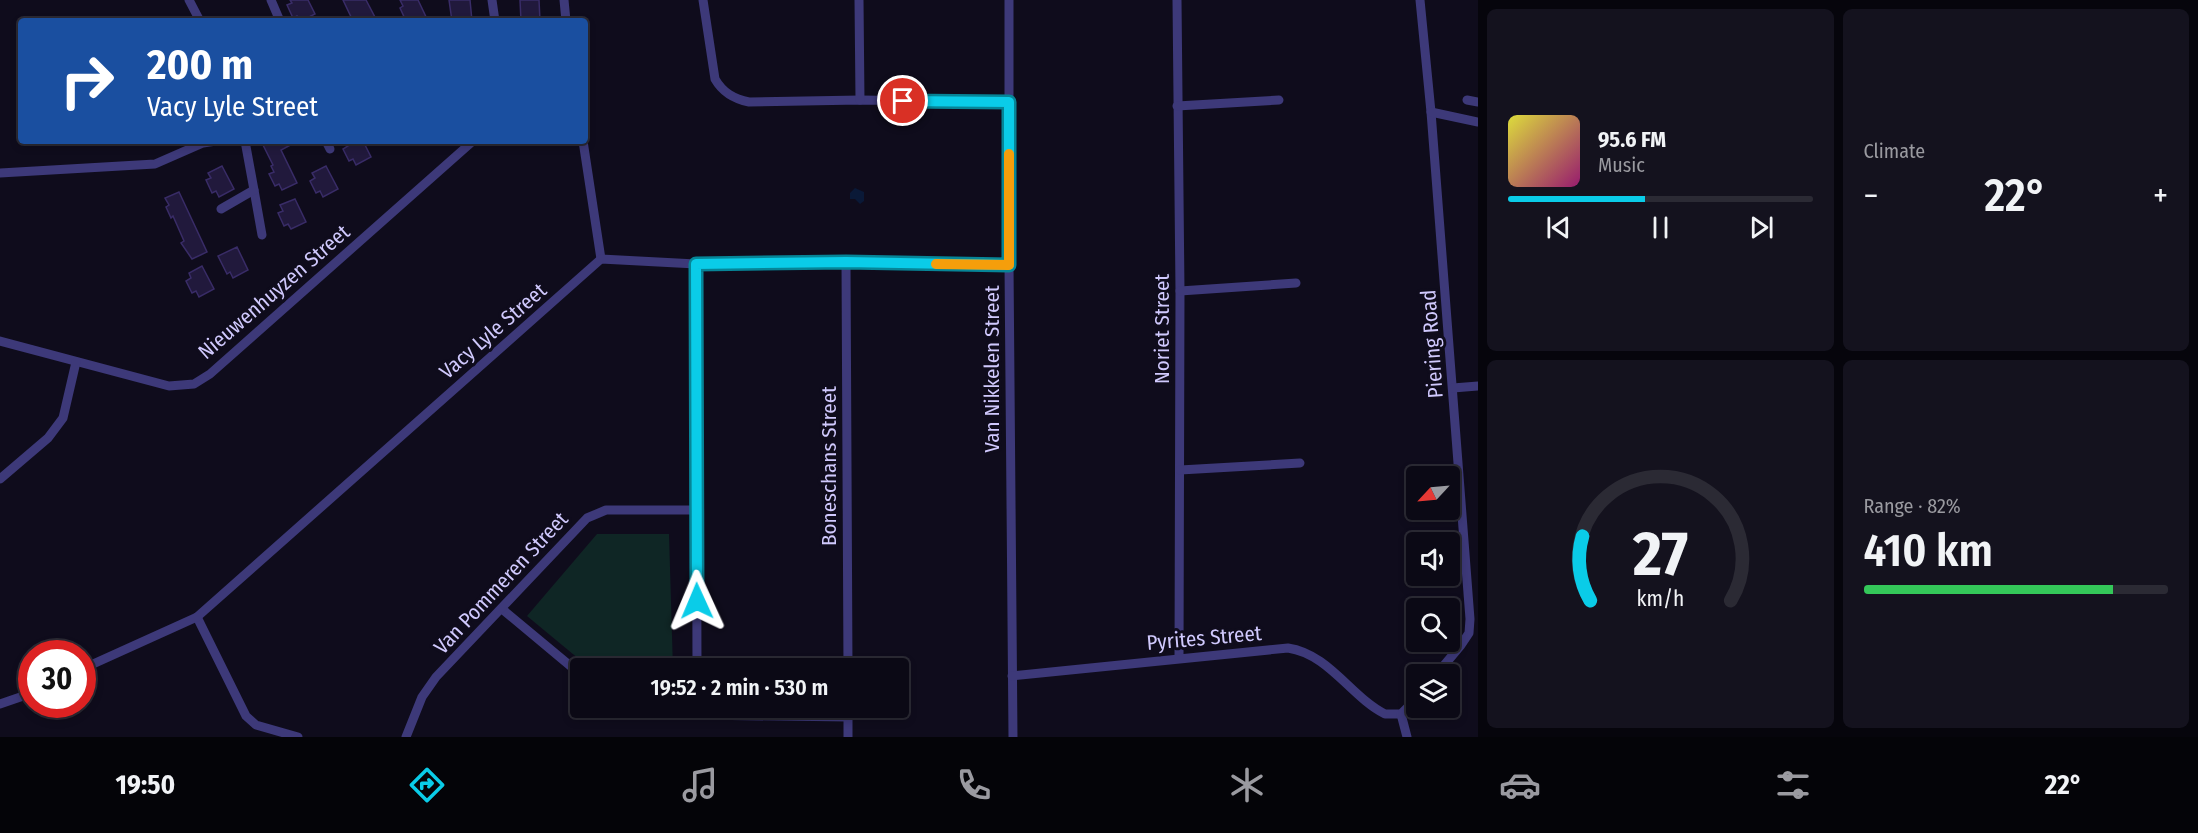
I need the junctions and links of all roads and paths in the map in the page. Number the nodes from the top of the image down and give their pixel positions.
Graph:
1 (189, 0) edge
2 (272, 0) edge
3 (492, 0) edge
4 (564, 0) edge
5 (703, 0) edge
6 (859, 0) edge
7 (1010, 0) edge
8 (1178, 0) edge
9 (1420, 0) edge
10 (198, 18) edge
11 (279, 18) edge
12 (495, 18) edge
13 (566, 18) edge
14 (860, 100) junction
15 (1279, 100) dead end
16 (1467, 100) dead end
17 (1009, 102) junction
18 (1478, 102) edge
19 (1178, 106) junction
20 (1431, 112) junction
21 (1478, 122) edge
22 (201, 144) edge
23 (246, 144) edge
24 (470, 144) edge
25 (583, 144) edge
26 (0, 172) edge
27 (254, 190) junction
28 (221, 209) dead end
29 (262, 235) dead end
30 (601, 259) junction
31 (846, 262) junction
32 (696, 264) junction
33 (1009, 265) junction
34 (1296, 283) dead end
35 (1180, 291) junction
36 (0, 341) edge
37 (76, 362) junction
38 (1478, 386) edge
39 (1453, 388) junction
40 (1300, 462) dead end
41 (1180, 470) junction
42 (0, 479) edge
43 (696, 510) junction
44 (502, 609) junction
45 (197, 617) junction
46 (697, 658) edge
47 (848, 658) edge
48 (1179, 658) junction
49 (96, 663) edge
50 (1445, 664) edge
51 (570, 666) edge
52 (1012, 676) junction
53 (18, 698) edge
54 (0, 704) edge
55 (1406, 709) edge
56 (1401, 714) junction
57 (848, 718) edge
58 (298, 737) edge
59 (406, 737) edge
60 (848, 737) edge
61 (1013, 737) edge
62 (1407, 737) edge

1 - 10 street
2 - 11 street
3 - 12 street
4 - 13 street
5 - 14 street
6 - 14 street
7 - 17 street, Van Nikkelen Street
8 - 19 street, Noriet Street
9 - 20 street, Piering Road
14 - 17 street
15 - 19 street
16 - 18 street
17 - 33 street, Van Nikkelen Street
19 - 35 street, Noriet Street
20 - 21 street
20 - 39 street, Piering Road
22 - 26 street
23 - 27 street
24 - 37 street, Nieuwenhuyzen Street
25 - 30 street
27 - 28 street
27 - 29 street
30 - 32 street
30 - 45 street, Vacy Lyle Street
31 - 32 street
31 - 33 street
31 - 47 street, Boneschans Street
32 - 43 street
33 - 52 street, Van Nikkelen Street
34 - 35 street
35 - 41 street, Noriet Street
36 - 37 street, Nieuwenhuyzen Street
37 - 42 street
38 - 39 street
39 - 50 street, Piering Road
40 - 41 street
41 - 48 street, Noriet Street
43 - 44 street, Van Pommeren Street
43 - 46 street
44 - 51 street
44 - 59 street, Van Pommeren Street
45 - 49 street, Vacy Lyle Street
45 - 58 street
48 - 52 street, Pyrites Street
48 - 56 street, Pyrites Street
52 - 61 street, Van Nikkelen Street
53 - 54 street
55 - 56 street
56 - 62 street
57 - 60 street

